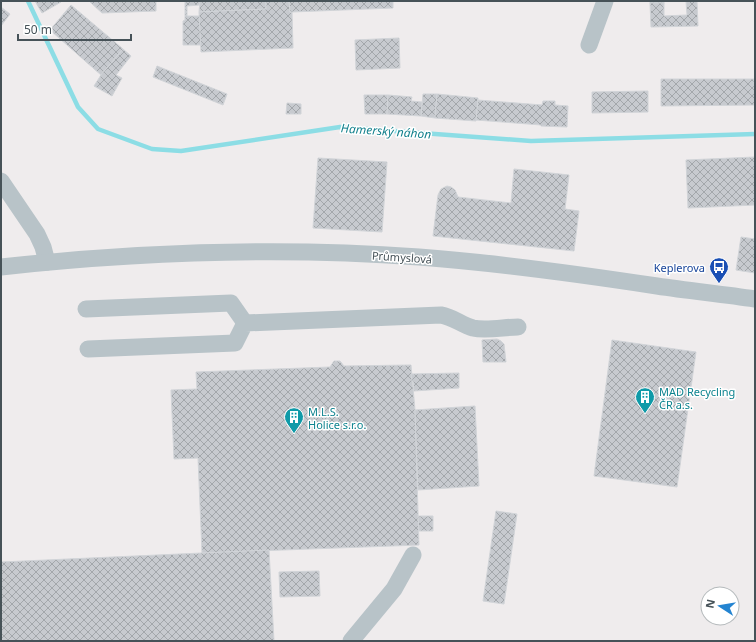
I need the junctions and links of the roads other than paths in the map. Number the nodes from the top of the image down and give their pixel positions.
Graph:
1 (605, 1) edge
2 (588, 45) dead end
3 (1, 181) edge
4 (47, 262) junction
5 (1, 267) edge
6 (755, 299) edge
7 (86, 309) dead end
8 (245, 323) junction
9 (518, 327) dead end
10 (88, 349) dead end
11 (413, 556) dead end
12 (351, 641) edge

1 - 2 street
3 - 4 street
4 - 5 street, Průmyslová
4 - 6 street, Průmyslová
7 - 8 street
8 - 9 street
8 - 10 street
11 - 12 street

